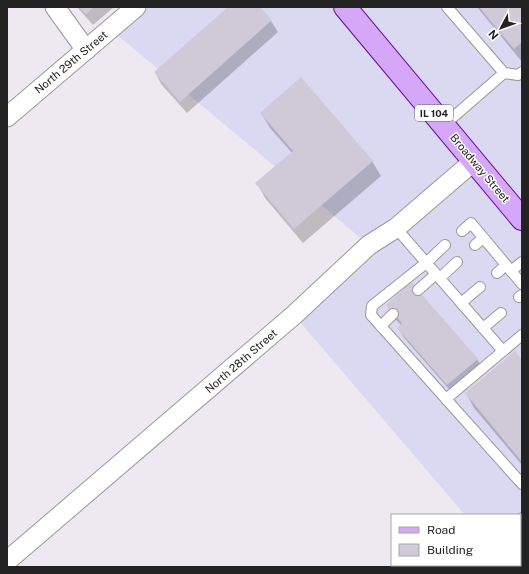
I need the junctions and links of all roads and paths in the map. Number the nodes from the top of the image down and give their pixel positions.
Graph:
1 (55, 7) edge
2 (136, 7) edge
3 (345, 7) edge
4 (447, 7) edge
5 (86, 50) junction
6 (522, 72) edge
7 (504, 73) junction
8 (7, 117) edge
9 (444, 125) junction
10 (474, 161) junction
11 (522, 219) edge
12 (396, 228) junction
13 (462, 231) dead end
14 (483, 238) junction
15 (445, 246) dead end
16 (475, 246) dead end
17 (457, 262) dead end
18 (522, 262) edge
19 (426, 263) junction
20 (509, 268) junction
21 (497, 273) dead end
22 (438, 276) junction
23 (522, 284) edge
24 (480, 287) dead end
25 (418, 290) dead end
26 (461, 303) junction
27 (501, 313) dead end
28 (393, 314) dead end
29 (380, 326) junction
30 (483, 328) junction
31 (522, 335) edge
32 (503, 351) junction
33 (446, 399) junction
34 (522, 484) edge
35 (7, 561) edge

1 - 5 street
2 - 5 street, North 29th Street
3 - 9 main road, Broadway Street / IL 104
4 - 7 lane
5 - 8 street, North 29th Street
6 - 7 lane
7 - 9 lane
9 - 10 main road, Broadway Street / IL 104
10 - 11 main road, Broadway Street / IL 104
10 - 12 street, North 28th Street
12 - 19 lane
12 - 35 street, North 28th Street
13 - 14 lane
14 - 16 lane
14 - 20 lane
15 - 19 lane
17 - 22 lane
18 - 20 lane
19 - 22 lane
19 - 29 lane
20 - 21 lane
20 - 23 lane
22 - 25 lane
22 - 26 lane
24 - 26 lane
26 - 30 lane
27 - 30 lane
28 - 29 lane
29 - 33 lane
30 - 32 lane
31 - 32 lane
32 - 33 lane
33 - 34 lane

